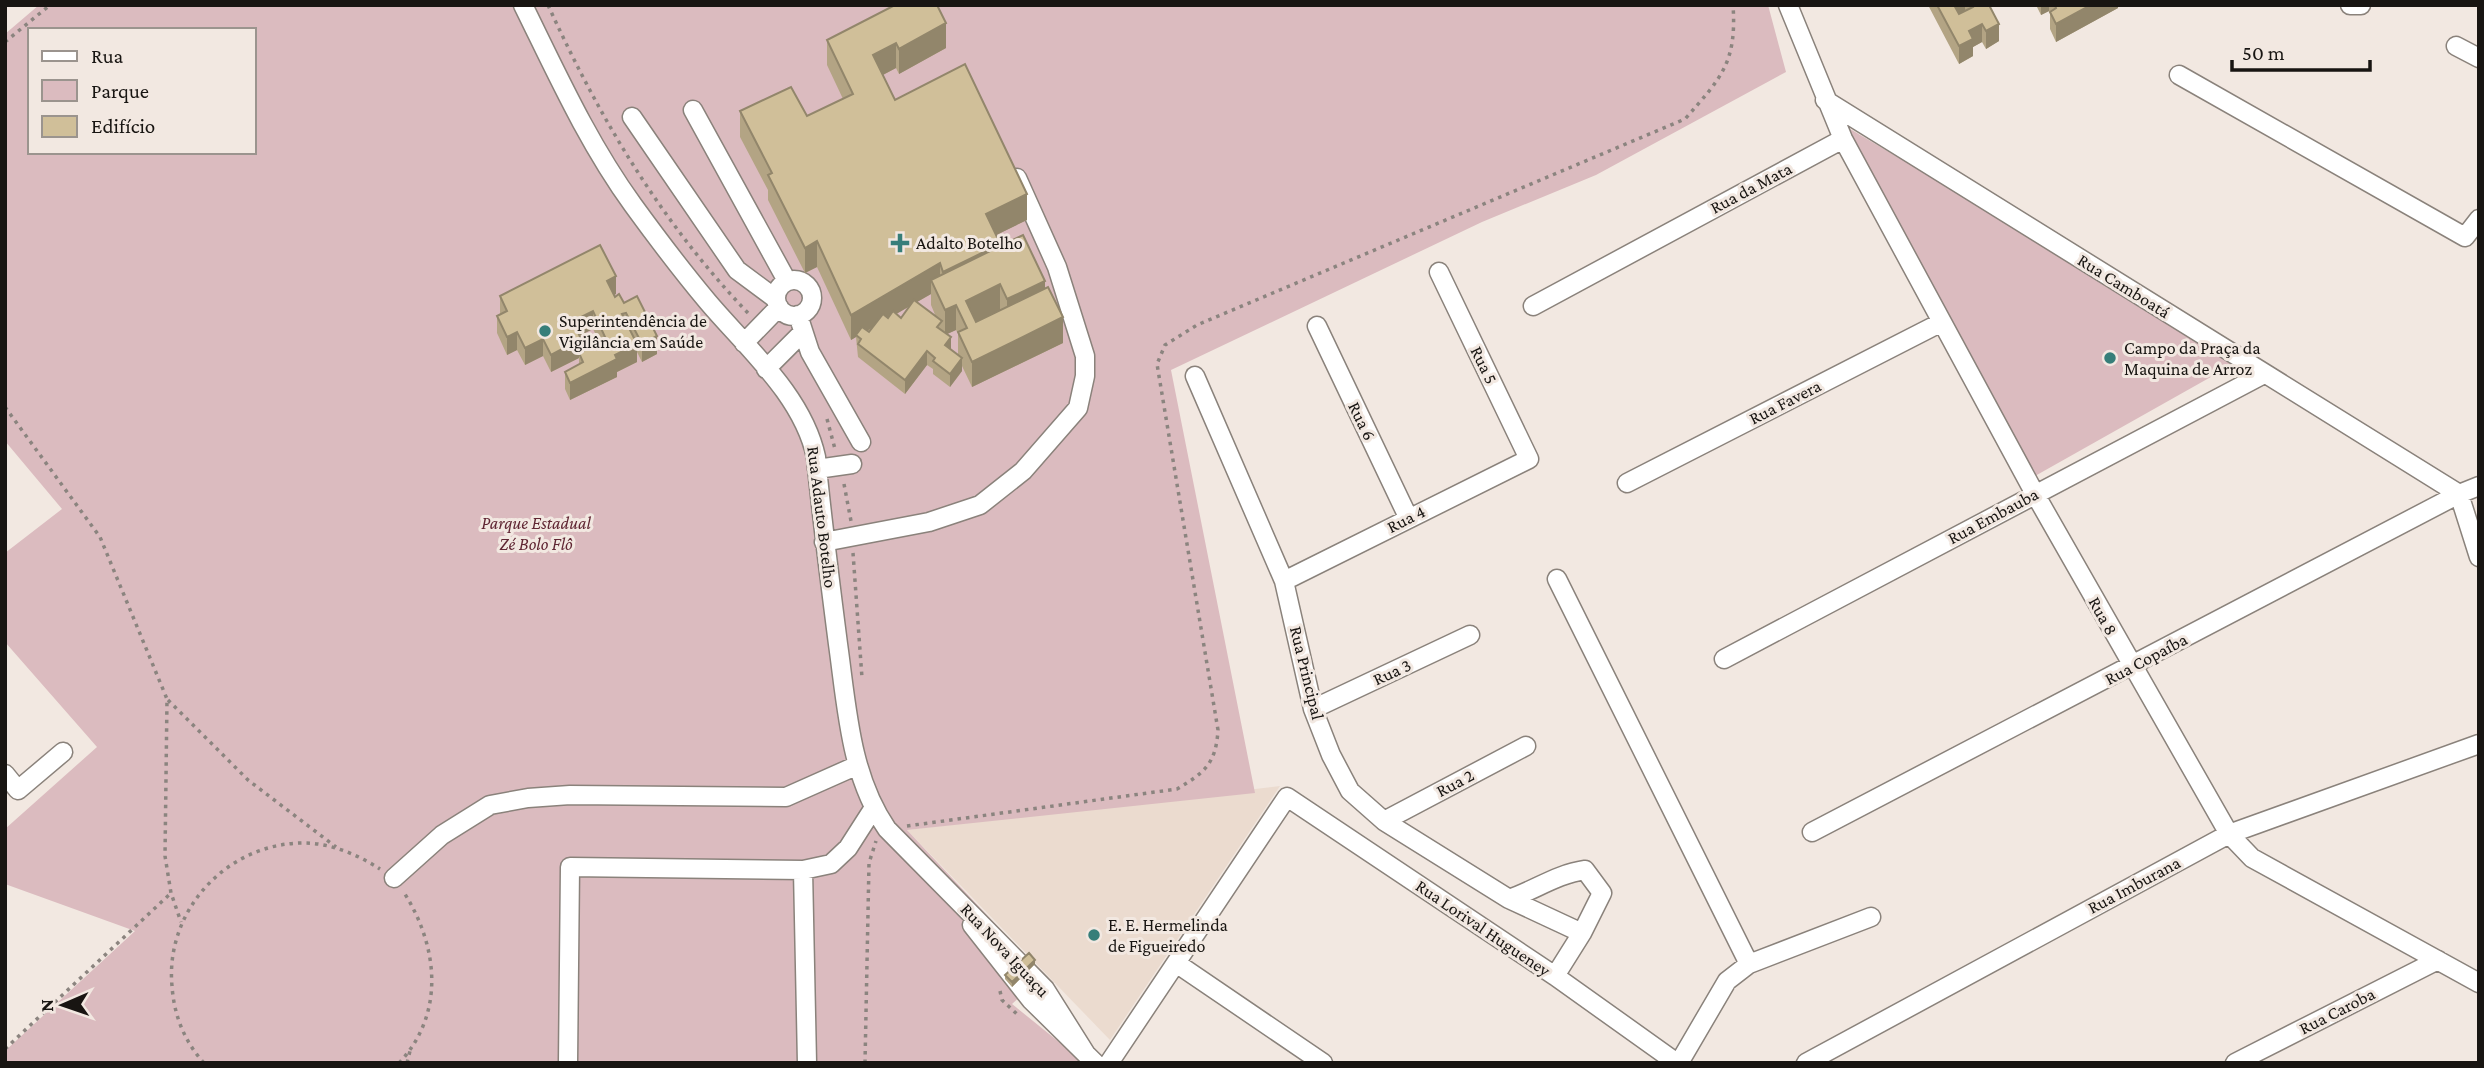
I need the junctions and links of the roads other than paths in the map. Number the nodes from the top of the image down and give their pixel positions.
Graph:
1 (523, 5) edge
2 (1788, 5) edge
3 (2350, 5) edge
4 (2361, 5) edge
5 (2456, 46) dead end
6 (2479, 58) edge
7 (2179, 75) dead end
8 (1825, 100) junction
9 (693, 110) dead end
10 (632, 117) dead end
11 (1843, 139) junction
12 (1007, 160) edge
13 (2479, 219) edge
14 (1439, 272) dead end
15 (787, 281) junction
16 (778, 303) junction
17 (1532, 306) dead end
18 (1942, 322) junction
19 (800, 324) junction
20 (1317, 326) dead end
21 (744, 343) junction
22 (766, 369) junction
23 (2264, 374) junction
24 (1195, 376) dead end
25 (861, 442) dead end
26 (1529, 459) joint
27 (845, 465) road end
28 (817, 468) junction
29 (1627, 483) dead end
30 (2479, 486) edge
31 (2035, 494) junction
32 (2459, 494) junction
33 (1408, 517) junction
34 (824, 542) junction
35 (2479, 557) edge
36 (1557, 579) dead end
37 (1284, 581) junction
38 (1470, 635) dead end
39 (1724, 659) dead end
40 (2131, 667) junction
41 (1314, 709) junction
42 (2479, 744) edge
43 (1526, 746) dead end
44 (63, 752) dead end
45 (858, 765) junction
46 (5, 774) edge
47 (873, 809) junction
48 (1384, 821) junction
49 (887, 829) joint
50 (1812, 832) dead end
51 (2229, 834) junction
52 (803, 870) junction
53 (394, 878) road end
54 (1509, 898) junction
55 (1871, 917) dead end
56 (1582, 933) junction
57 (2438, 960) junction
58 (1176, 963) junction
59 (1749, 964) junction
60 (1555, 976) junction
61 (2479, 983) edge
62 (1091, 1058) edge
63 (568, 1063) edge
64 (807, 1063) edge
65 (1109, 1063) edge
66 (1323, 1063) edge
67 (1678, 1063) edge
68 (1806, 1063) edge
69 (2235, 1063) edge

1 - 21 street, Rua Adauto Botelho
2 - 8 street
3 - 4 street
5 - 6 street
7 - 13 street
8 - 11 street
8 - 23 street, Rua Camboatá
9 - 15 street
10 - 16 street
11 - 17 street, Rua da Mata
11 - 18 street, Rua 8
12 - 34 street
14 - 26 street, Rua 5
15 - 16 street
15 - 19 street
16 - 19 street
16 - 21 street
18 - 29 street, Rua Favera
18 - 31 street, Rua 8
19 - 22 street
19 - 25 street
20 - 33 street, Rua 6
21 - 22 street, Rua Adauto Botelho
22 - 28 street, Rua Adauto Botelho
23 - 31 street, Rua Embauba
23 - 32 street, Rua Camboatá
24 - 37 street, Rua Principal
26 - 33 street, Rua 4
27 - 28 street
28 - 34 street, Rua Adauto Botelho
30 - 32 street, Rua Copaíba
31 - 39 street, Rua Embauba
31 - 40 street, Rua 8
32 - 35 street
32 - 40 street, Rua Copaíba
33 - 37 street, Rua 4
34 - 45 street, Rua Adauto Botelho
36 - 59 street
37 - 41 street, Rua Principal
38 - 41 street, Rua 3
40 - 50 street, Rua Copaíba
40 - 51 street, Rua 8
41 - 48 street, Rua Principal
42 - 51 street, Rua Imburana
43 - 48 street, Rua 2
44 - 46 street
45 - 47 street, Rua Adauto Botelho
45 - 53 street
47 - 49 street, Rua Adauto Botelho
47 - 52 street
48 - 54 street, Rua Principal
49 - 62 street, Rua Nova Iguaçu
51 - 57 street, Rua 8
51 - 68 street, Rua Imburana
52 - 63 street
52 - 64 street
54 - 56 street, Rua Principal
54 - 56 street
55 - 59 street
56 - 60 street
57 - 61 street, Rua 8
57 - 69 street, Rua Caroba
58 - 60 street, Rua Lorival Hugueney
58 - 65 street
58 - 66 street
59 - 67 street
60 - 67 street, Rua Lorival Hugueney

